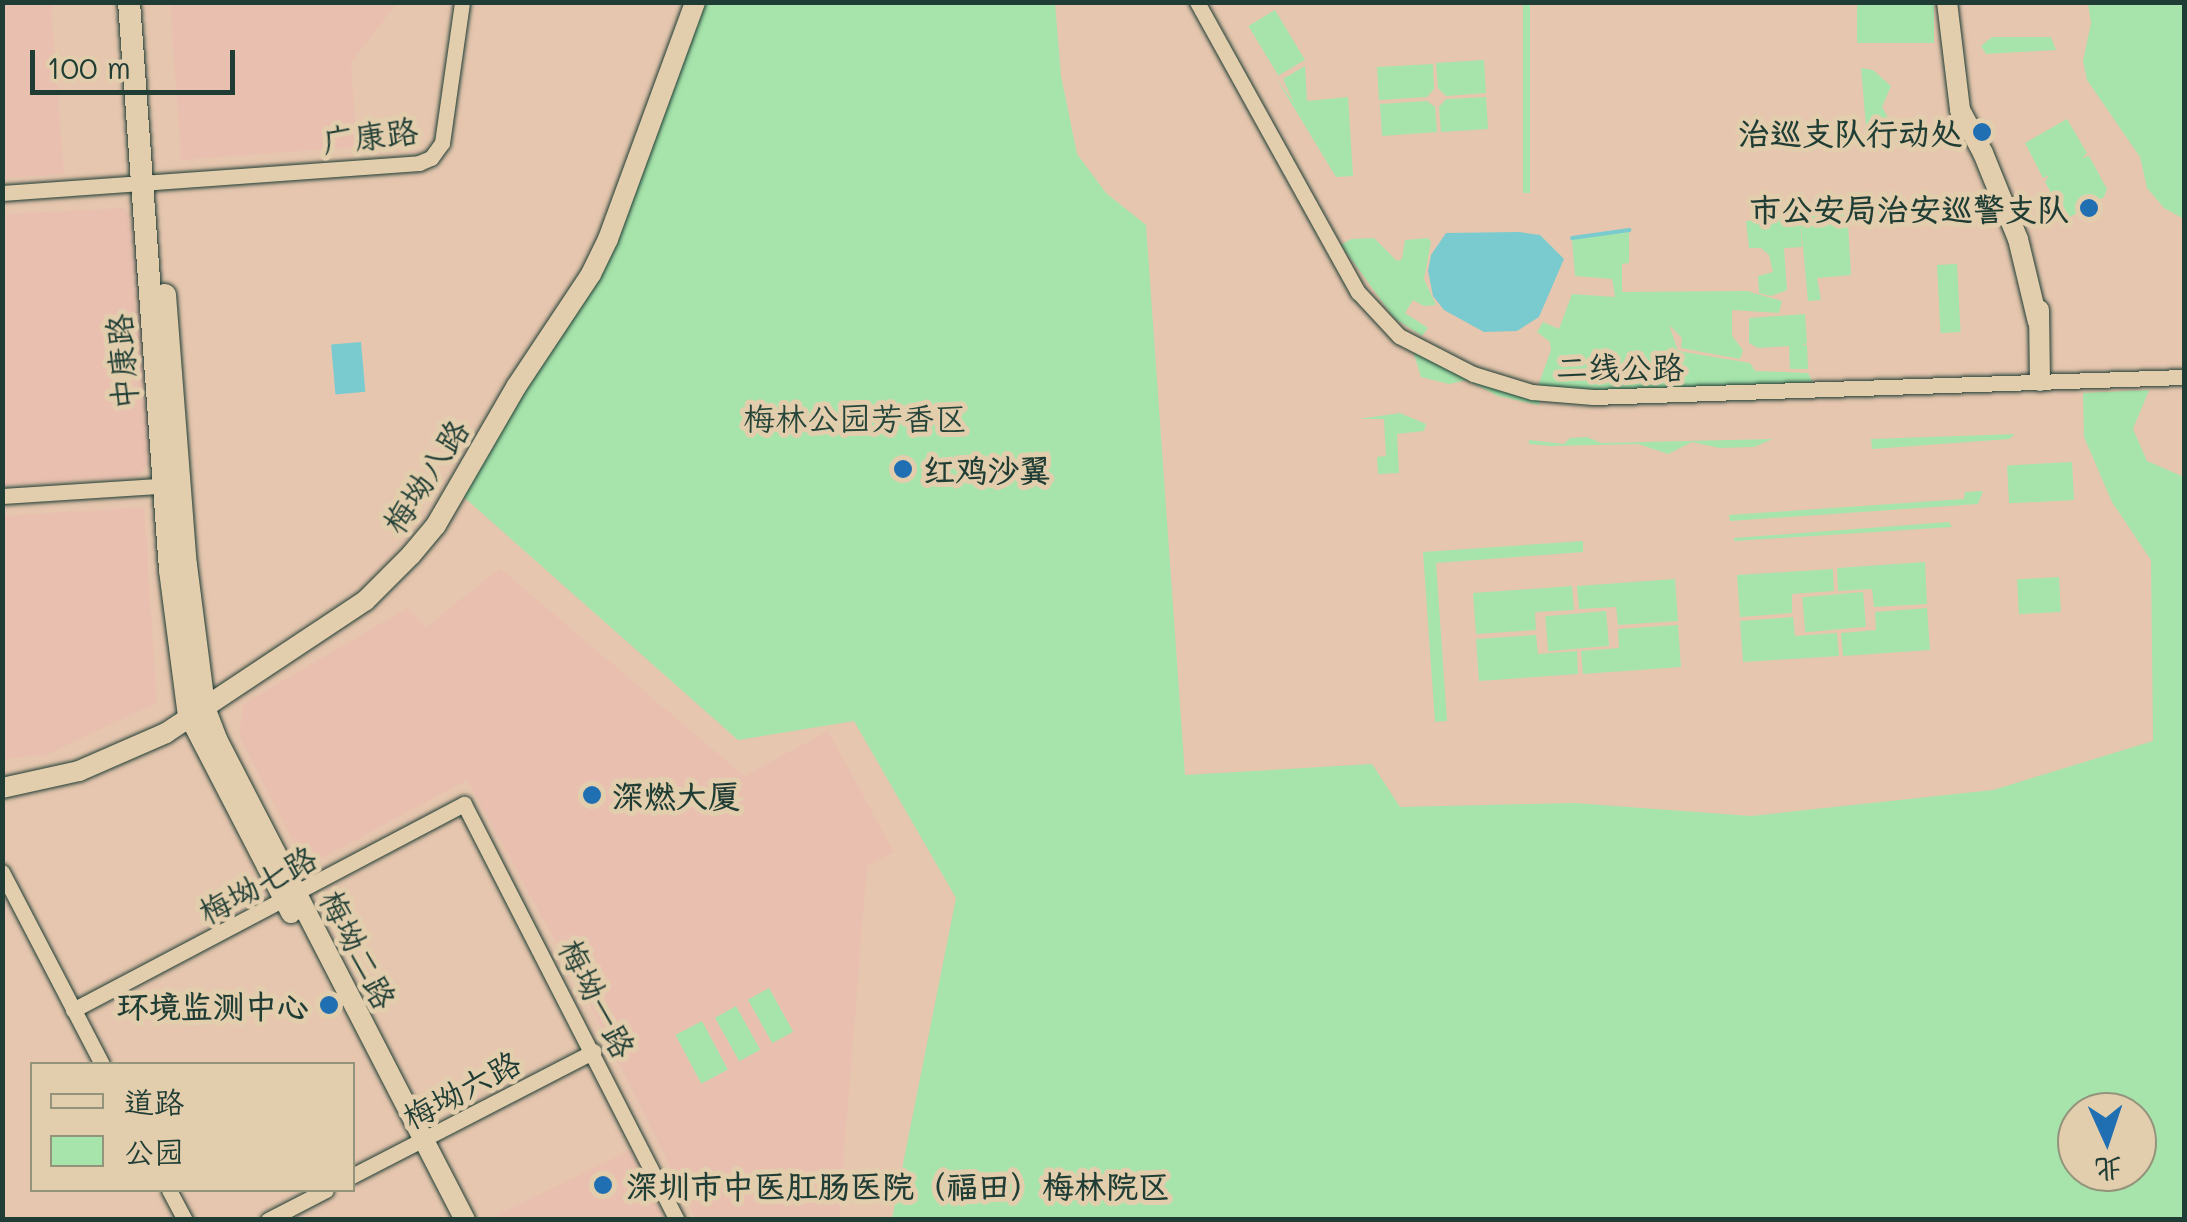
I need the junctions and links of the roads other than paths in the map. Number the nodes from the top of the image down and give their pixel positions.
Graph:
1 (129, 2) edge
2 (144, 2) edge
3 (462, 2) edge
4 (695, 2) edge
5 (1196, 2) edge
6 (1951, 2) edge
7 (149, 179) junction
8 (2, 193) edge
9 (2184, 377) edge
10 (2040, 381) junction
11 (171, 486) junction
12 (2, 496) edge
13 (196, 710) junction
14 (2, 788) edge
15 (464, 804) joint
16 (2, 872) edge
17 (291, 897) junction
18 (73, 1010) junction
19 (594, 1050) junction
20 (101, 1062) edge
21 (418, 1143) junction
22 (355, 1174) edge
23 (170, 1192) edge
24 (322, 1192) edge
25 (186, 1220) edge
26 (268, 1220) edge
27 (451, 1220) edge
28 (465, 1220) edge
29 (678, 1220) edge

1 - 7 main road, 中康路
2 - 7 main road, 中康路
3 - 7 street, 广康路
4 - 13 street, 梅坳八路
5 - 10 street, 二线公路
6 - 10 street
7 - 8 street, 广康路
7 - 11 main road, 中康路
9 - 10 street, 二线公路
11 - 12 street
11 - 13 main road, 中康路
13 - 14 street, 梅坳八路
13 - 17 street, 梅坳二路
15 - 17 street, 梅坳七路
15 - 19 street, 梅坳一路
16 - 18 street
17 - 18 street, 梅坳七路
17 - 21 street, 梅坳二路
18 - 20 street
19 - 21 street, 梅坳六路
19 - 29 street, 梅坳一路
21 - 22 street, 梅坳六路
21 - 27 street, 梅坳二路
21 - 28 street, 梅坳二路
23 - 25 street
24 - 26 street

